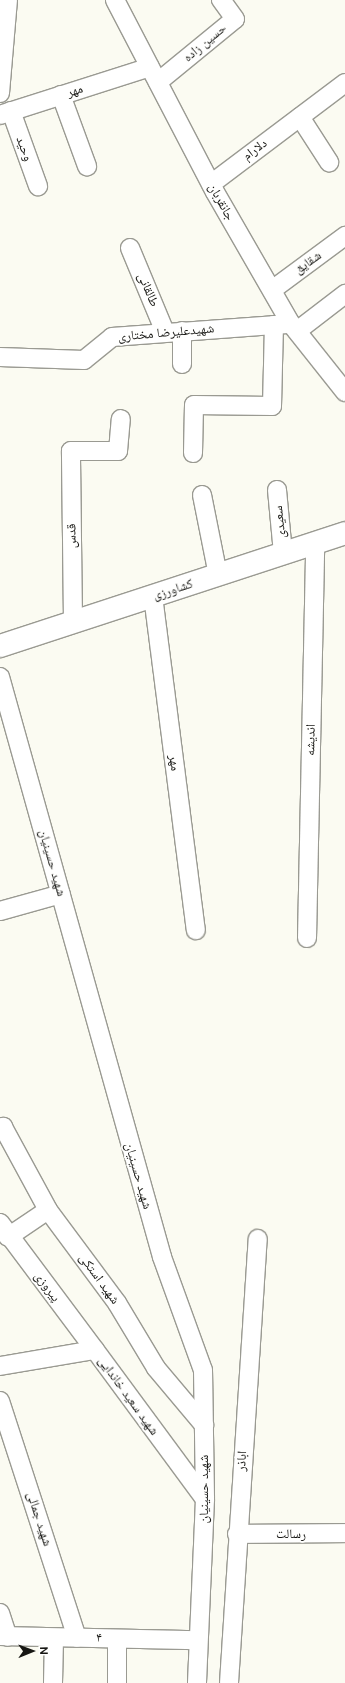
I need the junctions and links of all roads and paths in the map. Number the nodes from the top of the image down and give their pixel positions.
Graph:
1 (8, 0) edge
2 (115, 0) edge
3 (221, 0) edge
4 (154, 75) junction
5 (345, 82) edge
6 (0, 93) edge
7 (61, 95) junction
8 (5, 113) edge
9 (300, 117) junction
10 (329, 162) dead end
11 (87, 166) dead end
12 (211, 184) junction
13 (38, 186) dead end
14 (345, 236) edge
15 (130, 248) dead end
16 (272, 290) junction
17 (345, 294) edge
18 (287, 326) junction
19 (174, 331) junction
20 (0, 357) edge
21 (182, 364) dead end
22 (345, 392) edge
23 (122, 419) dead end
24 (193, 453) dead end
25 (277, 490) dead end
26 (202, 495) dead end
27 (345, 533) edge
28 (315, 543) junction
29 (283, 553) junction
30 (218, 575) junction
31 (153, 596) junction
32 (73, 621) junction
33 (0, 646) edge
34 (0, 677) edge
35 (61, 894) junction
36 (0, 911) edge
37 (196, 930) dead end
38 (307, 938) dead end
39 (2, 1128) edge
40 (48, 1210) junction
41 (4, 1230) edge
42 (258, 1239) dead end
43 (95, 1350) junction
44 (0, 1366) edge
45 (0, 1401) edge
46 (204, 1425) junction
47 (205, 1499) junction
48 (345, 1533) edge
49 (237, 1534) junction
50 (0, 1613) edge
51 (4, 1636) edge
52 (54, 1638) junction
53 (77, 1638) junction
54 (117, 1639) junction
55 (198, 1640) junction
56 (53, 1683) edge
57 (117, 1683) edge
58 (197, 1683) edge
59 (229, 1683) edge

1 - 6 street
2 - 4 street, جانقربان
3 - 4 street, حسین زاده
4 - 7 street, مهر
4 - 12 street, جانقربان
5 - 9 street, دلارام
7 - 8 street, مهر
7 - 11 street
8 - 13 street, وحید
9 - 10 street
9 - 12 street, دلارام
12 - 16 street, جانقربان
14 - 16 street, شقایق
15 - 19 street, طالقانی
16 - 18 street, جانقربان
17 - 18 street
18 - 19 street, شهیدعلیرضا مختاری
18 - 22 street, جانقربان
18 - 24 street
19 - 20 street, شهیدعلیرضا مختاری
19 - 21 street
23 - 32 street, قدس
25 - 29 street, سعیدی
26 - 30 street
27 - 28 street, کشاورزی
28 - 29 street, کشاورزی
28 - 38 street, اندیشه
29 - 30 street, کشاورزی
30 - 31 street, کشاورزی
31 - 32 street, کشاورزی
31 - 37 street, مهر
32 - 33 street, کشاورزی
34 - 35 street, شهید حسینیان
35 - 36 street
35 - 46 street, شهید حسینیان
39 - 40 street, شهید استکی
40 - 41 street
40 - 46 street, شهید استکی
41 - 43 street, پیروزی
42 - 49 street, اباذر
43 - 44 street, شهید سعید خاندایی
43 - 47 street, شهید سعید خاندایی
45 - 53 street, شهید جمالی
46 - 47 street, شهید حسینیان
47 - 55 street, شهید حسینیان
48 - 49 street, رسالت
49 - 59 street, اباذر
50 - 51 street
51 - 52 street, ۴
52 - 53 street, ۴
52 - 56 street
53 - 54 street, ۴
54 - 55 street, ۴
54 - 57 street
55 - 58 street, شهید حسینیان

